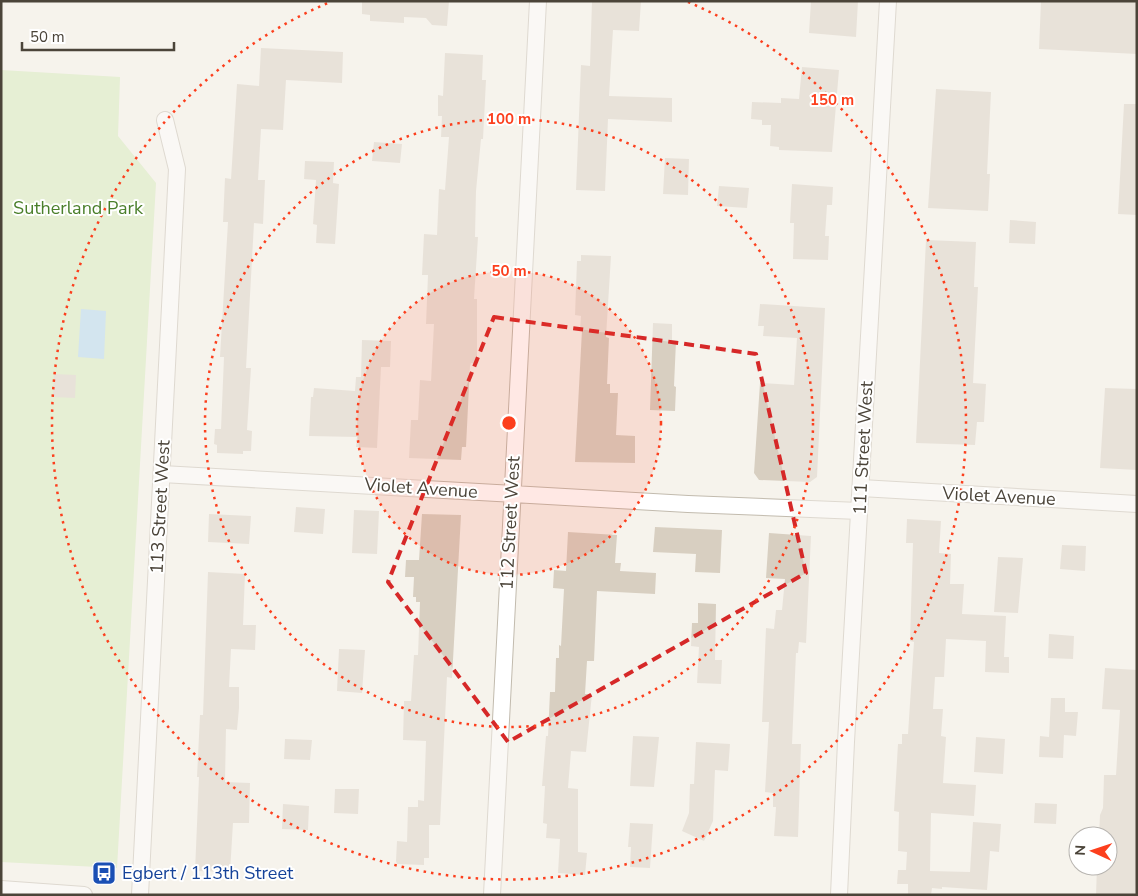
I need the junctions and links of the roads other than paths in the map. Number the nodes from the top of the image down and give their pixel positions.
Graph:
1 (538, 1) edge
2 (888, 1) edge
3 (165, 120) dead end
4 (162, 474) junction
5 (861, 488) junction
6 (511, 494) junction
7 (1137, 504) edge
8 (859, 511) junction
9 (1, 889) edge
10 (84, 895) edge
11 (140, 895) edge
12 (492, 895) edge
13 (839, 895) edge

1 - 6 street, 112 Street West
2 - 5 street, 111 Street West
3 - 4 street, 113 Street West
4 - 6 street, Violet Avenue
4 - 11 street, 113 Street West
5 - 7 street, Violet Avenue
5 - 8 street, 111 Street West
6 - 8 street, Violet Avenue
6 - 12 street, 112 Street West
8 - 13 street, 111 Street West
9 - 10 street

